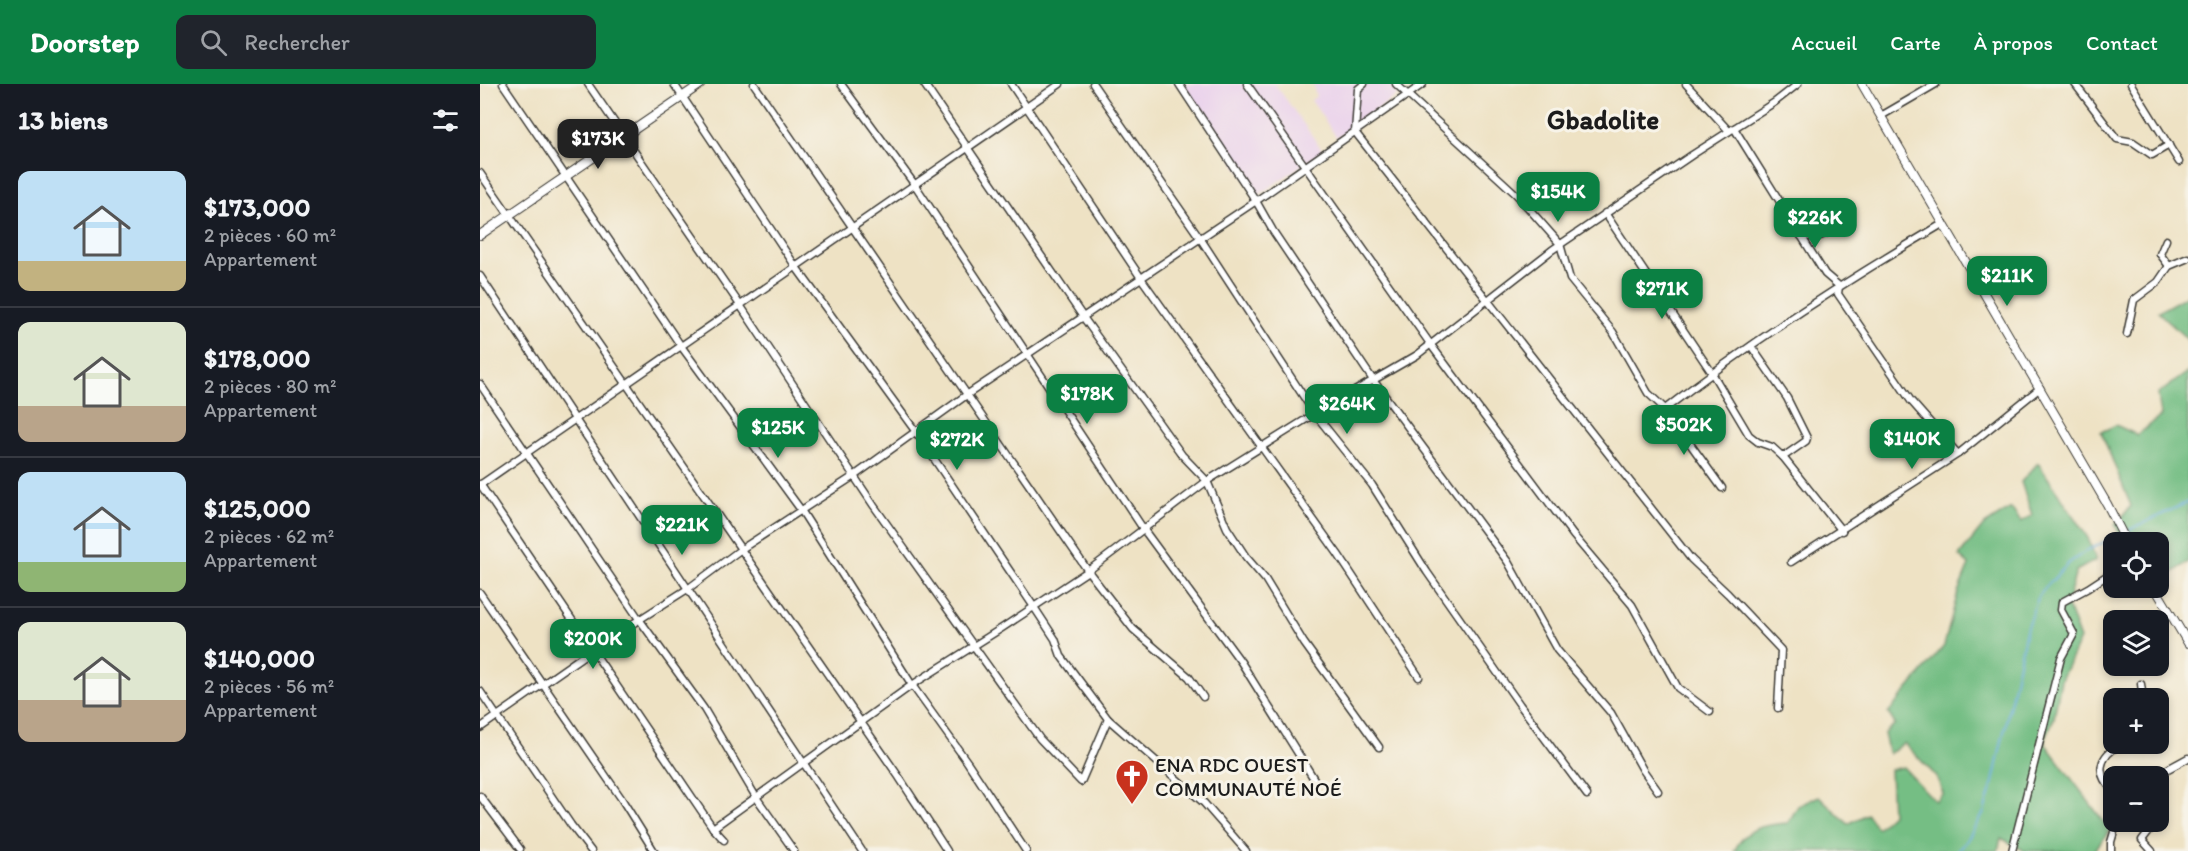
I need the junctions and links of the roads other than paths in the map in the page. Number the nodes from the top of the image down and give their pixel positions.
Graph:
1 (503, 84) edge
2 (588, 84) edge
3 (674, 84) edge
4 (701, 84) edge
5 (754, 84) edge
6 (841, 84) edge
7 (924, 84) edge
8 (1011, 84) edge
9 (1060, 84) edge
10 (1093, 84) edge
11 (1179, 84) edge
12 (1247, 84) edge
13 (1364, 84) edge
14 (1396, 84) edge
15 (1423, 84) edge
16 (1686, 84) edge
17 (1798, 84) edge
18 (1862, 84) edge
19 (1936, 84) edge
20 (2075, 84) edge
21 (2131, 84) edge
22 (1409, 94) junction
23 (682, 96) junction
24 (1027, 107) junction
25 (1881, 116) junction
26 (1732, 130) junction
27 (1355, 132) junction
28 (624, 137) junction
29 (2169, 145) junction
30 (968, 148) junction
31 (2180, 162) dead end
32 (1305, 166) junction
33 (480, 173) edge
34 (566, 176) junction
35 (915, 184) junction
36 (1256, 201) junction
37 (1605, 213) junction
38 (508, 216) junction
39 (1944, 223) junction
40 (853, 228) junction
41 (1825, 234) dead end
42 (480, 235) edge
43 (1801, 236) junction
44 (1200, 238) junction
45 (2166, 240) dead end
46 (1560, 244) junction
47 (2188, 258) edge
48 (2169, 266) junction
49 (795, 267) junction
50 (480, 276) edge
51 (1141, 278) junction
52 (1839, 286) junction
53 (1486, 301) junction
54 (740, 305) junction
55 (1083, 317) junction
56 (2127, 334) dead end
57 (1431, 345) junction
58 (1751, 345) junction
59 (681, 346) junction
60 (1026, 355) junction
61 (1712, 373) junction
62 (1373, 380) junction
63 (480, 384) edge
64 (626, 384) junction
65 (2040, 388) junction
66 (968, 394) junction
67 (1665, 410) junction
68 (1314, 414) junction
69 (576, 419) junction
70 (916, 432) junction
71 (1261, 447) junction
72 (528, 452) junction
73 (1958, 454) junction
74 (1783, 457) junction
75 (854, 476) junction
76 (1207, 481) junction
77 (480, 485) edge
78 (1722, 488) dead end
79 (801, 510) junction
80 (1144, 530) junction
81 (1842, 531) junction
82 (2121, 532) edge
83 (740, 550) junction
84 (1791, 562) dead end
85 (1088, 571) junction
86 (2103, 578) edge
87 (689, 588) junction
88 (480, 593) edge
89 (2161, 598) edge
90 (1035, 607) junction
91 (639, 619) junction
92 (2188, 643) edge
93 (975, 645) junction
94 (593, 649) junction
95 (1419, 677) dead end
96 (543, 684) junction
97 (2141, 684) dead end
98 (912, 685) junction
99 (2142, 688) edge
100 (480, 691) edge
101 (1203, 697) dead end
102 (1778, 708) dead end
103 (1710, 712) dead end
104 (498, 716) junction
105 (1108, 719) junction
106 (860, 722) junction
107 (480, 728) edge
108 (1379, 747) dead end
109 (2107, 754) edge
110 (2188, 758) edge
111 (805, 762) junction
112 (2169, 768) edge
113 (1314, 779) dead end
114 (2103, 779) edge
115 (1658, 791) dead end
116 (1587, 795) dead end
117 (480, 796) edge
118 (756, 797) junction
119 (713, 828) junction
120 (2114, 832) edge
121 (2148, 832) edge
122 (724, 840) dead end
123 (520, 849) dead end
124 (591, 851) edge
125 (654, 851) edge
126 (794, 851) edge
127 (862, 851) edge
128 (947, 851) edge
129 (1026, 851) edge
130 (1245, 851) edge
131 (2012, 851) edge
132 (2112, 851) edge
133 (2152, 851) edge

1 - 34 street
2 - 28 street
3 - 23 street
4 - 23 street
5 - 40 street
6 - 35 street
7 - 30 street
8 - 24 street
9 - 24 street
10 - 44 street
11 - 36 street
12 - 32 street
13 - 27 street
14 - 22 street
15 - 22 street
16 - 26 street
17 - 26 street
18 - 25 street
19 - 25 street
20 - 29 street
21 - 29 street
22 - 27 street
22 - 46 street
23 - 28 street
23 - 49 street
24 - 30 street
24 - 51 street
25 - 39 street
26 - 37 street
26 - 43 street
27 - 32 street
27 - 53 street
28 - 34 street
28 - 54 street
29 - 31 street
30 - 35 street
30 - 55 street
32 - 36 street
32 - 57 street
33 - 38 street
34 - 38 street
34 - 59 street
35 - 40 street
35 - 60 street
36 - 44 street
36 - 62 street
37 - 46 street
37 - 61 street
38 - 42 street
38 - 64 street
39 - 52 street
39 - 65 street
40 - 49 street
40 - 66 street
41 - 43 street
43 - 52 street
44 - 51 street
44 - 68 street
45 - 48 street
46 - 53 street
46 - 67 street
47 - 48 street
48 - 56 street
49 - 54 street
49 - 70 street
50 - 69 street
51 - 55 street
51 - 71 street
52 - 58 street
52 - 73 street
53 - 57 street
53 - 102 street
54 - 59 street
54 - 75 street
55 - 60 street
55 - 76 street
57 - 62 street
57 - 103 street
58 - 61 street
58 - 74 street
59 - 64 street
59 - 79 street
60 - 66 street
60 - 80 street
61 - 67 street
61 - 74 street
62 - 68 street
62 - 115 street
63 - 72 street
64 - 69 street
64 - 83 street
65 - 73 street
65 - 82 street
66 - 70 street
66 - 85 street
67 - 78 street
68 - 71 street
68 - 116 street
69 - 72 street
69 - 87 street
70 - 75 street
70 - 90 street
71 - 76 street
71 - 95 street
72 - 77 street
72 - 91 street
73 - 81 street
74 - 81 street
75 - 79 street
75 - 93 street
76 - 80 street
76 - 108 street
77 - 94 street
79 - 83 street
79 - 98 street
80 - 85 street
80 - 113 street
81 - 84 street
83 - 87 street
83 - 106 street
85 - 90 street
85 - 101 street
86 - 131 street
87 - 91 street
87 - 111 street
88 - 96 street
89 - 92 street
90 - 93 street
90 - 105 street
91 - 94 street
91 - 118 street
93 - 98 street
93 - 105 street
94 - 96 street
94 - 119 street
96 - 104 street
96 - 125 street
97 - 99 street
98 - 106 street
98 - 129 street
100 - 104 street
104 - 107 street
104 - 124 street
105 - 130 street
106 - 111 street
106 - 128 street
109 - 114 street
110 - 112 street
111 - 118 street
111 - 127 street
117 - 123 street
118 - 119 street
118 - 126 street
119 - 122 street
120 - 132 street
121 - 133 street

